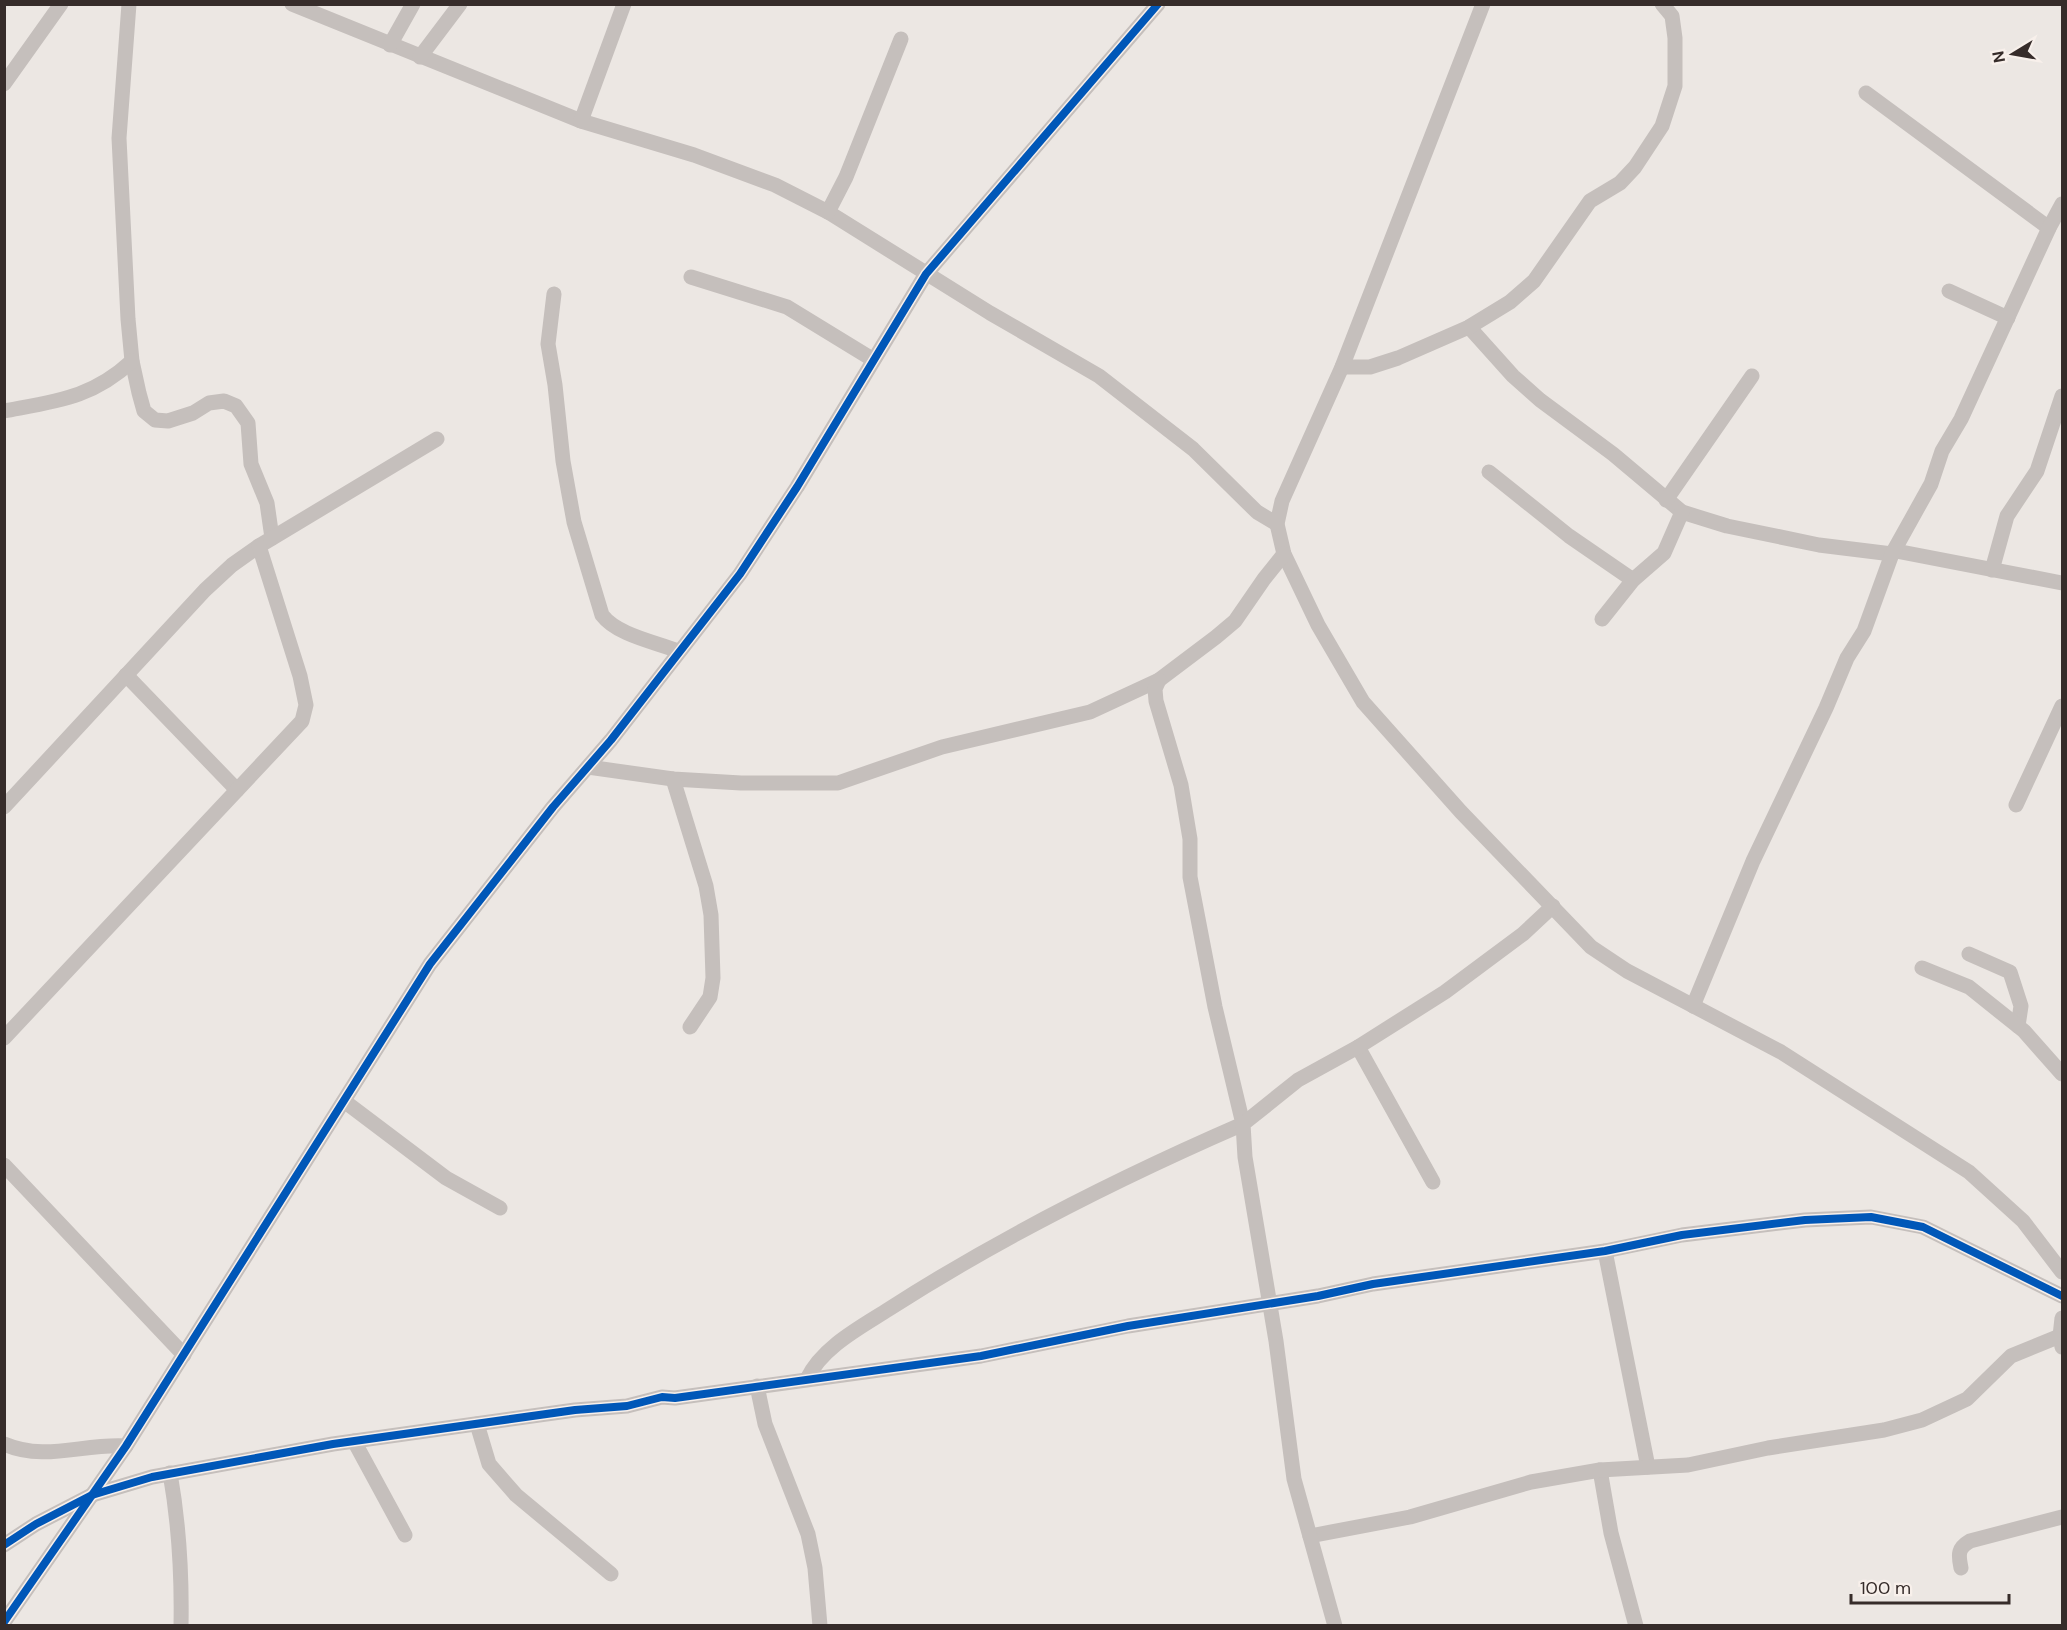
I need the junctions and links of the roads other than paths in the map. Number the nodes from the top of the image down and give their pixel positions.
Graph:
1 (61, 4) edge
2 (129, 4) edge
3 (292, 4) edge
4 (413, 4) edge
5 (460, 4) edge
6 (624, 4) edge
7 (1158, 4) edge
8 (1483, 4) edge
9 (1662, 4) edge
10 (901, 39) dead end
11 (390, 45) junction
12 (420, 57) junction
13 (4, 84) edge
14 (1866, 93) dead end
15 (581, 121) junction
16 (2062, 204) edge
17 (828, 212) junction
18 (2049, 228) junction
19 (926, 274) junction
20 (691, 277) dead end
21 (1949, 291) dead end
22 (554, 294) dead end
23 (2008, 318) junction
24 (1469, 327) junction
25 (872, 359) junction
26 (132, 361) junction
27 (1342, 367) junction
28 (1752, 376) dead end
29 (2062, 396) edge
30 (4, 411) edge
31 (437, 439) dead end
32 (1489, 472) dead end
33 (1666, 500) junction
34 (1682, 512) junction
35 (1277, 524) junction
36 (265, 542) junction
37 (1894, 552) junction
38 (1284, 555) junction
39 (1992, 570) junction
40 (1633, 579) junction
41 (2062, 583) edge
42 (1602, 619) dead end
43 (678, 651) junction
44 (126, 675) junction
45 (1158, 680) junction
46 (2062, 706) edge
47 (588, 767) junction
48 (673, 778) junction
49 (237, 790) junction
50 (2016, 805) dead end
51 (4, 807) edge
52 (1553, 906) junction
53 (1969, 954) dead end
54 (1922, 968) dead end
55 (1693, 1006) junction
56 (2018, 1026) junction
57 (690, 1027) dead end
58 (4, 1038) edge
59 (1359, 1047) junction
60 (2062, 1074) edge
61 (344, 1101) junction
62 (1243, 1124) junction
63 (4, 1165) edge
64 (1433, 1182) dead end
65 (500, 1208) dead end
66 (1605, 1251) junction
67 (2062, 1272) edge
68 (2062, 1296) edge
69 (1268, 1303) junction
70 (2062, 1318) edge
71 (2061, 1342) edge
72 (184, 1355) junction
73 (807, 1378) junction
74 (757, 1386) junction
75 (477, 1424) junction
76 (354, 1441) junction
77 (4, 1444) edge
78 (126, 1446) junction
79 (1648, 1467) junction
80 (1600, 1470) junction
81 (170, 1473) junction
82 (92, 1496) junction
83 (2062, 1517) edge
84 (405, 1535) dead end
85 (1310, 1536) junction
86 (4, 1545) edge
87 (1961, 1568) dead end
88 (611, 1575) dead end
89 (4, 1622) edge
90 (181, 1626) edge
91 (820, 1626) edge
92 (1335, 1626) edge
93 (1635, 1626) edge

1 - 13 street
2 - 26 street
3 - 11 street
4 - 11 street
5 - 12 street
6 - 15 street
7 - 19 street
8 - 27 street
9 - 24 street
10 - 17 street
11 - 12 street
12 - 15 street
14 - 18 street
15 - 17 street
16 - 18 street
17 - 19 street
18 - 23 street
19 - 25 street
19 - 35 street
20 - 25 street
21 - 23 street
22 - 43 street
23 - 37 street
24 - 27 street
24 - 33 street
25 - 43 street
26 - 30 street
26 - 36 street
27 - 35 street
28 - 33 street
29 - 39 street
31 - 36 street
32 - 40 street
33 - 34 street
34 - 37 street
34 - 40 street
35 - 38 street
36 - 44 street
36 - 49 street
37 - 39 street
37 - 55 street
38 - 45 street
38 - 52 street
39 - 41 street
40 - 42 street
43 - 47 street
44 - 49 street
44 - 51 street
45 - 48 street
45 - 62 street
46 - 50 street
47 - 48 street
47 - 61 street
48 - 57 street
49 - 58 street
52 - 55 street
52 - 59 street
53 - 56 street
54 - 56 street
55 - 67 street
56 - 60 street
59 - 62 street
59 - 64 street
61 - 65 street
61 - 72 street
62 - 69 street
62 - 73 street
63 - 72 street
66 - 68 street
66 - 69 street
66 - 79 street
69 - 73 street
69 - 85 street
70 - 71 street
71 - 79 street
72 - 78 street
73 - 74 street
74 - 75 street
74 - 91 street
75 - 76 street
75 - 88 street
76 - 81 street
76 - 84 street
77 - 78 street
78 - 82 street
79 - 80 street
80 - 85 street
80 - 93 street
81 - 82 street
81 - 90 street
82 - 86 street
82 - 89 street
83 - 87 street
85 - 92 street

